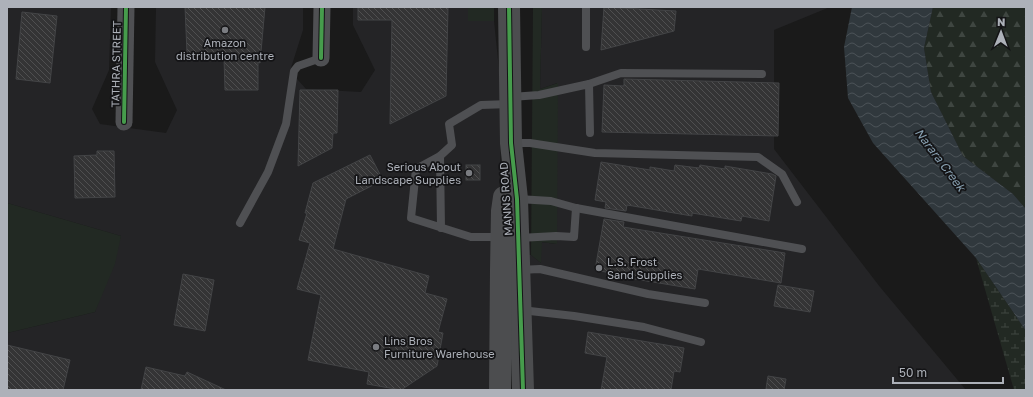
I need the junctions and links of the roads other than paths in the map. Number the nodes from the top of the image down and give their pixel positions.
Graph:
1 (126, 7) edge
2 (322, 7) edge
3 (509, 7) edge
4 (586, 7) edge
5 (586, 47) dead end
6 (321, 58) joint
7 (762, 74) dead end
8 (589, 84) junction
9 (510, 100) junction
10 (124, 122) dead end
11 (590, 133) dead end
12 (511, 143) junction
13 (440, 156) junction
14 (517, 199) junction
15 (798, 202) dead end
16 (576, 208) junction
17 (240, 223) dead end
18 (441, 228) junction
19 (510, 237) junction
20 (802, 248) dead end
21 (519, 270) junction
22 (705, 303) dead end
23 (520, 310) junction
24 (701, 342) dead end
25 (500, 390) edge
26 (523, 390) edge

1 - 10 street, TATHRA STREET
2 - 6 street
3 - 9 main road, MANNS ROAD
4 - 5 lane
6 - 17 lane
7 - 8 lane
8 - 9 lane
8 - 11 lane
9 - 12 main road, MANNS ROAD
9 - 13 lane
12 - 14 main road, MANNS ROAD
12 - 15 lane
12 - 19 main road, MANNS ROAD
13 - 18 lane
13 - 18 lane
14 - 16 lane
14 - 19 main road, MANNS ROAD
16 - 19 lane
16 - 20 lane
18 - 19 lane
19 - 21 main road, MANNS ROAD
19 - 25 main road, MANNS ROAD
21 - 22 lane
21 - 23 main road, MANNS ROAD
23 - 24 lane
23 - 26 main road, MANNS ROAD

